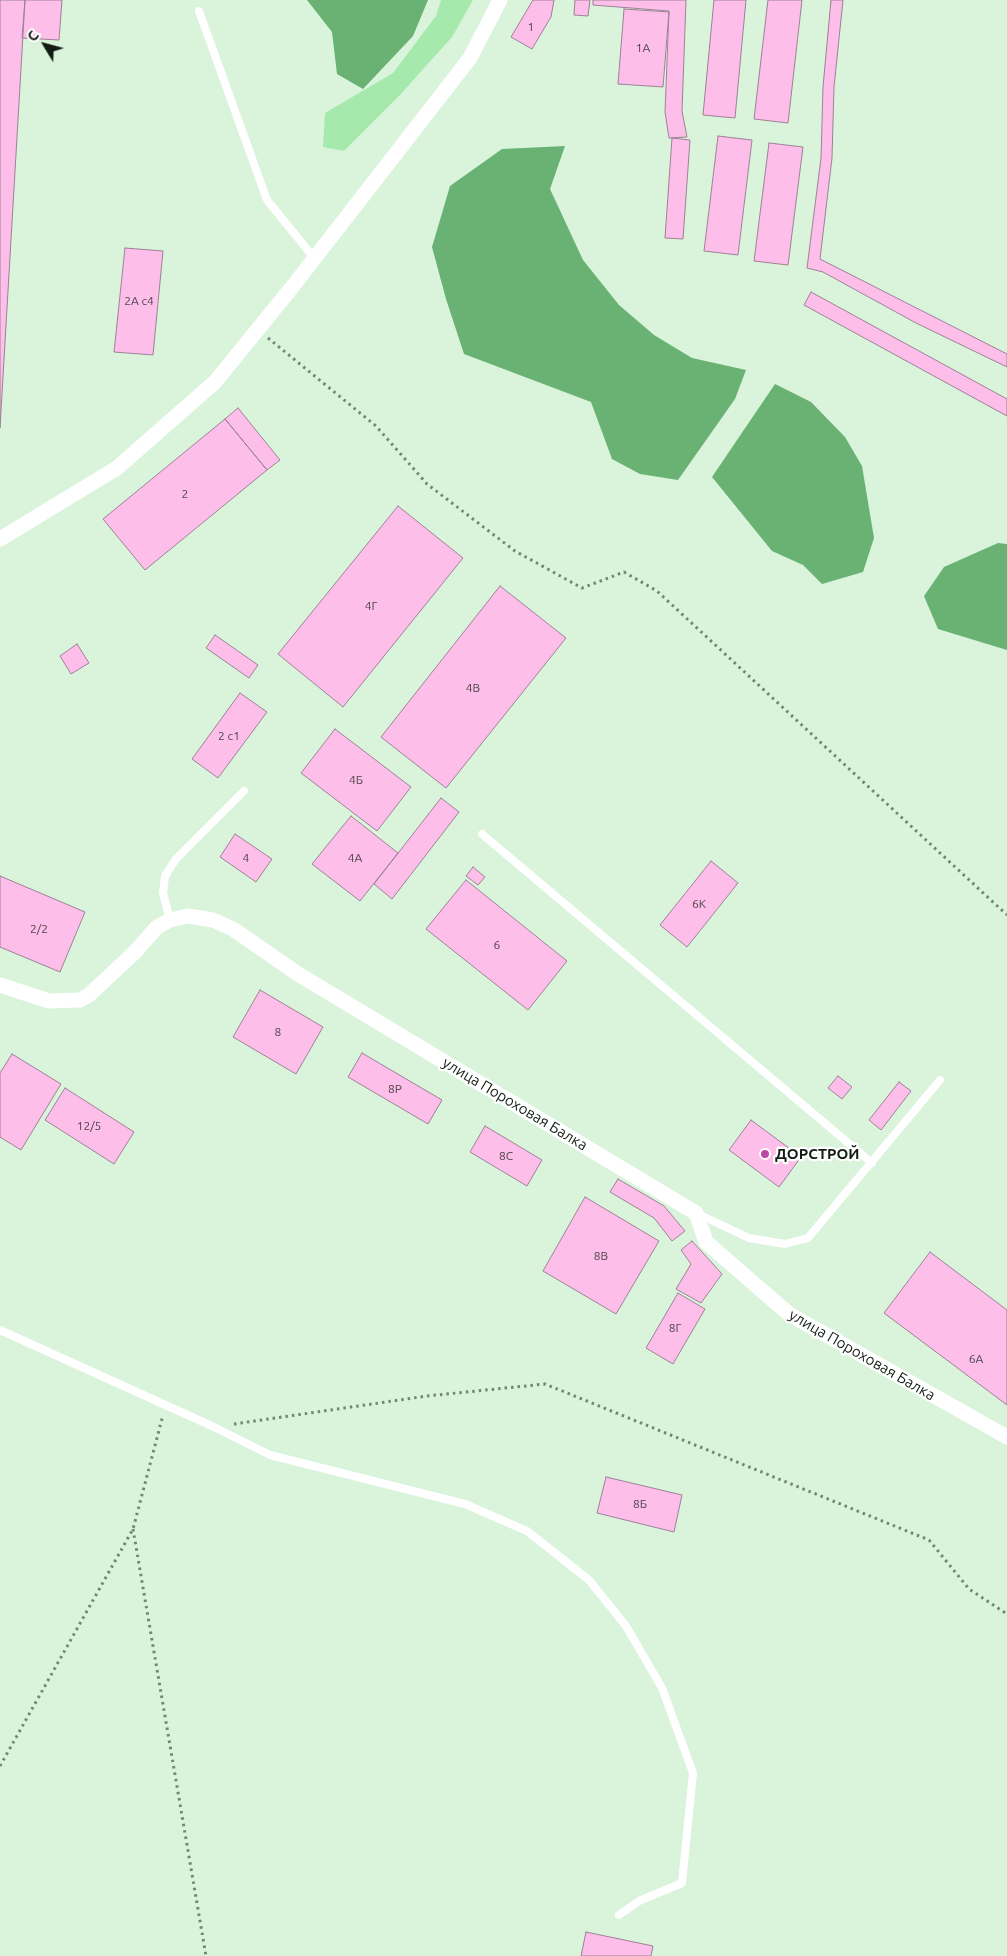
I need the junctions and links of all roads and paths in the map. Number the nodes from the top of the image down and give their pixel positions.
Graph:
1 (500, 0) edge
2 (199, 12) dead end
3 (315, 259) junction
4 (258, 330) junction
5 (0, 539) edge
6 (244, 791) dead end
7 (482, 834) dead end
8 (1007, 915) edge
9 (170, 920) junction
10 (0, 985) edge
11 (940, 1080) dead end
12 (872, 1163) junction
13 (696, 1213) junction
14 (0, 1330) edge
15 (166, 1405) junction
16 (214, 1427) junction
17 (1007, 1437) edge
18 (134, 1528) junction
19 (1007, 1614) edge
20 (0, 1766) edge
21 (619, 1915) dead end
22 (206, 1956) edge

1 - 3 street
2 - 3 lane
3 - 4 street
4 - 5 street
4 - 8 path
6 - 9 lane
7 - 12 lane
9 - 10 street, улица Пороховая Балка
9 - 13 street, улица Пороховая Балка
11 - 12 lane
12 - 13 lane
13 - 17 street, улица Пороховая Балка
14 - 15 lane
15 - 16 lane
15 - 18 path
16 - 19 path
16 - 21 lane
18 - 20 path
18 - 22 path

